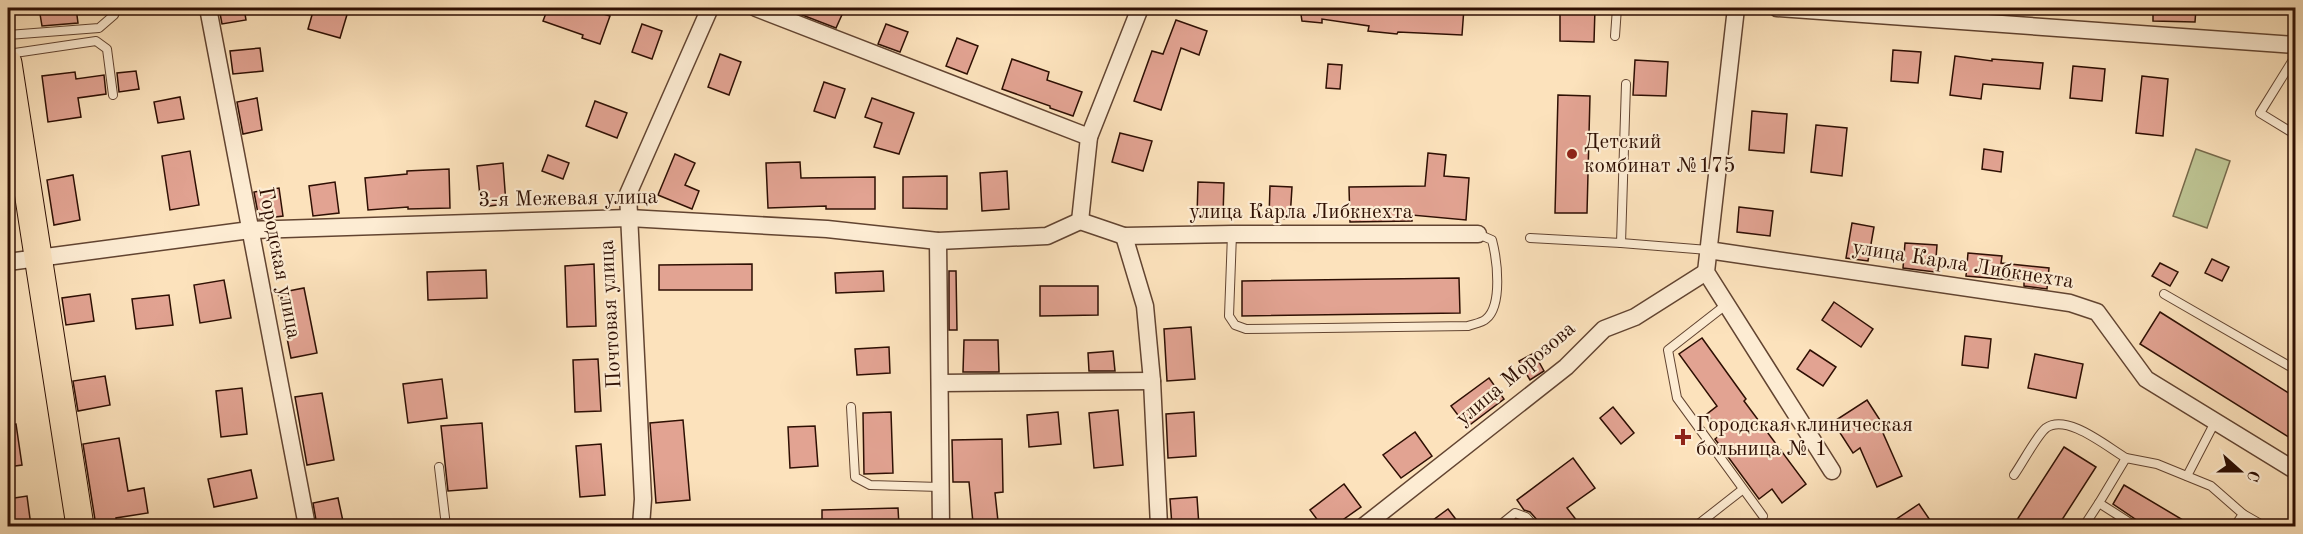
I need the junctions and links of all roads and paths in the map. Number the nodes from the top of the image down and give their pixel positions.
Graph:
1 (117, 8) edge
2 (208, 8) edge
3 (710, 8) edge
4 (756, 8) edge
5 (1140, 8) edge
6 (1617, 8) edge
7 (1736, 8) edge
8 (1777, 8) edge
9 (8, 36) edge
10 (1615, 36) dead end
11 (2295, 45) edge
12 (8, 54) edge
13 (2295, 55) edge
14 (8, 63) edge
15 (1626, 84) dead end
16 (113, 95) dead end
17 (2295, 135) edge
18 (1089, 137) junction
19 (629, 218) junction
20 (1080, 221) junction
21 (250, 230) junction
22 (1232, 234) junction
23 (1478, 234) joint
24 (1124, 236) junction
25 (1530, 238) dead end
26 (938, 241) junction
27 (1621, 243) junction
28 (1708, 250) junction
29 (38, 257) junction
30 (8, 262) edge
31 (1706, 272) junction
32 (2164, 294) dead end
33 (1727, 304) junction
34 (2295, 370) edge
35 (1152, 381) junction
36 (940, 383) junction
37 (851, 407) dead end
38 (2215, 422) junction
39 (2126, 458) junction
40 (439, 467) dead end
41 (1832, 471) dead end
42 (2295, 471) edge
43 (2014, 475) dead end
44 (2187, 476) junction
45 (940, 487) junction
46 (1742, 490) junction
47 (2099, 503) junction
48 (2243, 514) junction
49 (1762, 516) dead end
50 (80, 526) edge
51 (307, 526) edge
52 (446, 526) edge
53 (641, 526) edge
54 (941, 526) edge
55 (1159, 526) edge
56 (1364, 526) edge
57 (1499, 526) edge
58 (1534, 526) edge
59 (1696, 526) edge
60 (2084, 526) edge
61 (2135, 526) edge
62 (2235, 526) edge
63 (2264, 526) edge

1 - 9 lane
2 - 21 street, Городская улица
3 - 19 street, Почтовая улица
4 - 18 street
5 - 18 street
6 - 10 lane
7 - 28 street
8 - 11 street
12 - 16 lane
13 - 17 lane
14 - 29 main road
15 - 27 lane
18 - 20 street
19 - 21 street, 3-я Межевая улица
19 - 26 street, 3-я Межевая улица
19 - 53 street, Почтовая улица
20 - 24 street
20 - 26 street, 3-я Межевая улица
21 - 29 street, 3-я Межевая улица
21 - 51 street, Городская улица
22 - 23 street, улица Карла Либкнехта
22 - 23 lane
22 - 24 street, улица Карла Либкнехта
24 - 35 street
25 - 27 lane
26 - 36 street
27 - 28 lane
28 - 31 street
28 - 38 street, улица Карла Либкнехта
29 - 30 street, 3-я Межевая улица
29 - 50 main road
31 - 33 street
31 - 56 street, улица Морозова
32 - 34 lane
33 - 41 street
33 - 46 lane
35 - 36 street
35 - 55 street
36 - 45 street
37 - 45 lane
38 - 42 street, улица Карла Либкнехта
38 - 44 lane
39 - 43 lane
39 - 44 lane
39 - 47 lane
40 - 52 lane
44 - 48 lane
45 - 54 street
46 - 49 lane
46 - 59 lane
47 - 60 lane
47 - 61 lane
48 - 62 lane
48 - 63 lane
57 - 58 lane

